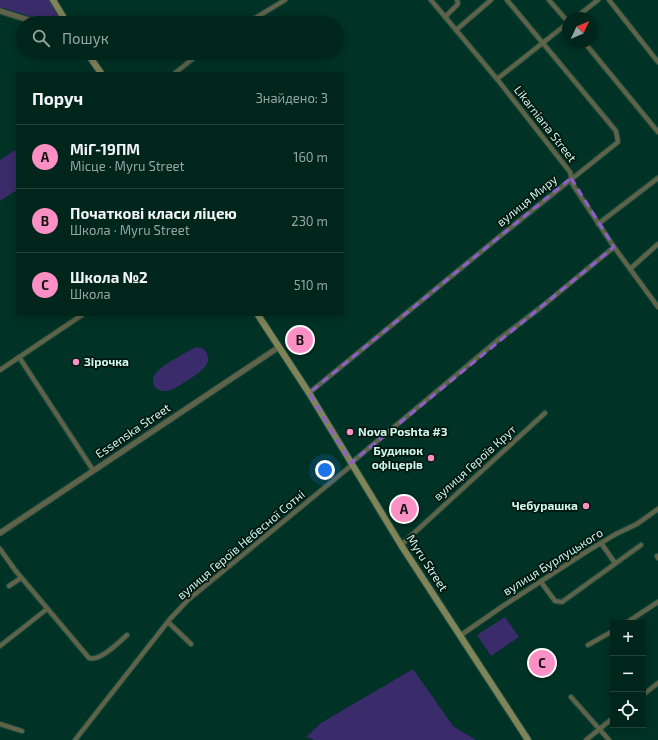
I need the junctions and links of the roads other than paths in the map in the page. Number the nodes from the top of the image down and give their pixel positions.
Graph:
1 (53, 0) edge
2 (285, 0) edge
3 (431, 0) edge
4 (457, 0) edge
5 (491, 0) edge
6 (507, 0) edge
7 (549, 0) edge
8 (598, 0) edge
9 (609, 0) edge
10 (0, 11) edge
11 (583, 12) edge
12 (562, 15) edge
13 (16, 16) edge
14 (63, 16) edge
15 (259, 16) edge
16 (445, 17) junction
17 (562, 27) edge
18 (456, 30) junction
19 (544, 43) junction
20 (589, 48) edge
21 (92, 60) edge
22 (191, 60) edge
23 (658, 62) edge
24 (100, 72) edge
25 (176, 72) edge
26 (497, 79) junction
27 (658, 132) edge
28 (571, 178) junction
29 (658, 178) edge
30 (598, 224) junction
31 (658, 244) edge
32 (614, 247) junction
33 (630, 269) junction
34 (658, 307) edge
35 (80, 316) edge
36 (259, 316) edge
37 (279, 347) junction
38 (19, 357) junction
39 (0, 370) edge
40 (309, 392) junction
41 (545, 413) dead end
42 (352, 464) junction
43 (93, 470) junction
44 (658, 509) edge
45 (0, 532) edge
46 (601, 543) junction
47 (401, 545) junction
48 (641, 545) dead end
49 (0, 549) edge
50 (616, 564) junction
51 (21, 578) junction
52 (541, 582) junction
53 (9, 586) dead end
54 (658, 602) edge
55 (47, 609) junction
56 (631, 620) edge
57 (168, 622) junction
58 (610, 633) edge
59 (127, 635) dead end
60 (461, 635) junction
61 (191, 644) dead end
62 (588, 645) dead end
63 (0, 646) edge
64 (658, 683) edge
65 (646, 693) edge
66 (571, 697) dead end
67 (610, 720) edge
68 (0, 724) edge
69 (599, 729) junction
70 (22, 731) dead end
71 (74, 740) edge
72 (528, 740) edge
73 (586, 740) edge
74 (609, 740) edge

1 - 14 main road
2 - 15 street
3 - 16 street, Likarniana Street
4 - 16 street
5 - 18 street
6 - 19 street, вулиця Миру
7 - 12 street
8 - 11 street
9 - 23 street
10 - 13 street
16 - 18 street, Likarniana Street
17 - 19 street
18 - 26 street, Likarniana Street
19 - 26 street
19 - 28 street, вулиця Миру
20 - 27 street
21 - 24 main road
22 - 25 street
26 - 28 street, Likarniana Street
28 - 30 street, Likarniana Street
28 - 40 street, вулиця Миру
29 - 30 street
30 - 32 street, Likarniana Street
31 - 33 street
32 - 33 street, Likarniana Street
32 - 42 street, вулиця Героїв Небесної Сотні
33 - 34 street, Likarniana Street
35 - 38 street
36 - 37 main road, Myru Street
37 - 40 main road, Myru Street
37 - 43 street, Essenska Street
38 - 39 street
38 - 43 street
40 - 42 main road, Myru Street
41 - 47 street, вулиця Героїв Крут
42 - 47 main road, Myru Street
42 - 57 street, вулиця Героїв Небесної Сотні
43 - 45 street, Essenska Street
44 - 46 street, вулиця Бурлуцького
46 - 50 street
46 - 52 street, вулиця Бурлуцького
47 - 60 main road, Myru Street
48 - 50 street
49 - 51 street
50 - 52 street
51 - 53 street
51 - 55 street
52 - 60 street, вулиця Бурлуцького
54 - 56 street
55 - 59 street
55 - 63 street
57 - 61 street
57 - 71 street, вулиця Героїв Небесної Сотні
58 - 62 street
60 - 72 main road, Myru Street
64 - 65 street
66 - 69 street
67 - 69 street
68 - 70 street
69 - 73 street
69 - 74 street

